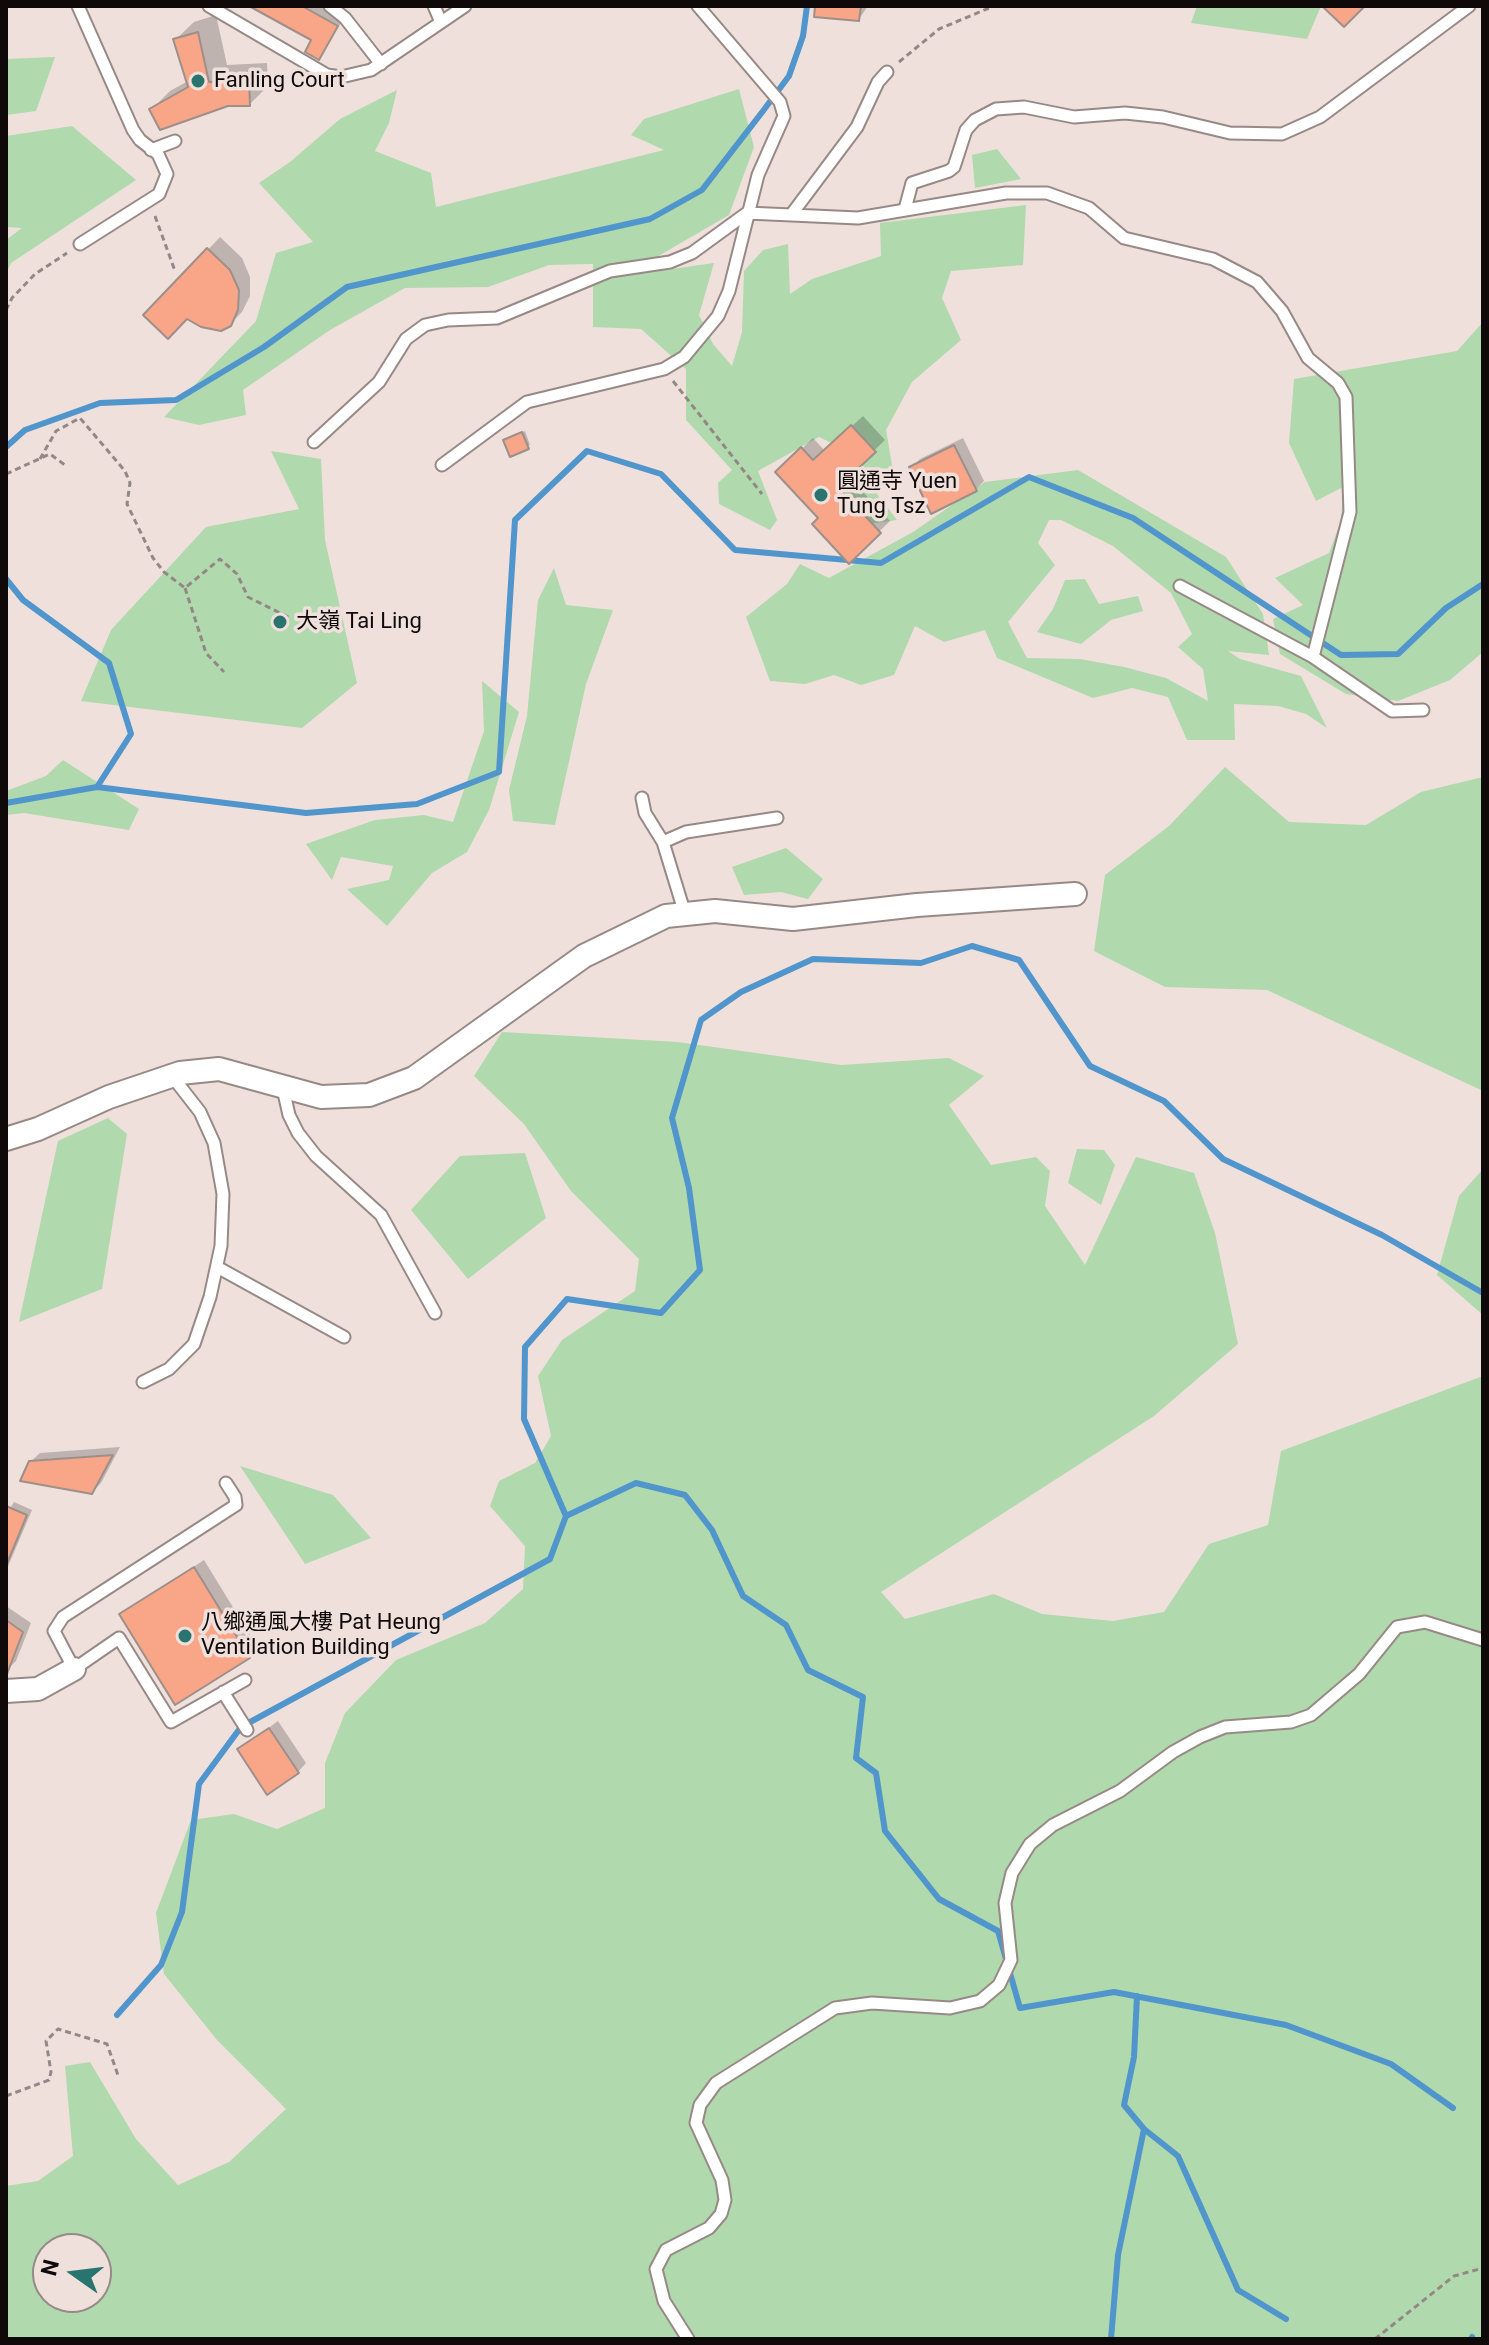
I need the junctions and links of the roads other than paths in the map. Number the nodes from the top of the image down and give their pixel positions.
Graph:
1 (78, 6) edge
2 (330, 6) edge
3 (434, 6) edge
4 (465, 6) edge
5 (698, 6) edge
6 (1469, 6) edge
7 (211, 7) edge
8 (441, 22) junction
9 (381, 64) junction
10 (887, 72) road end
11 (175, 141) dead end
12 (151, 150) junction
13 (905, 209) junction
14 (747, 213) junction
15 (791, 215) junction
16 (80, 244) road end
17 (314, 442) dead end
18 (442, 465) dead end
19 (1180, 586) dead end
20 (1315, 652) junction
21 (1423, 710) dead end
22 (642, 798) dead end
23 (777, 818) dead end
24 (663, 842) junction
25 (1075, 894) dead end
26 (685, 914) junction
27 (172, 1076) junction
28 (282, 1084) junction
29 (6, 1139) edge
30 (217, 1267) junction
31 (435, 1313) dead end
32 (344, 1337) dead end
33 (143, 1382) dead end
34 (226, 1483) dead end
35 (1483, 1640) edge
36 (74, 1669) junction
37 (245, 1680) dead end
38 (6, 1691) edge
39 (223, 1692) junction
40 (247, 1730) dead end
41 (688, 2339) edge

1 - 12 lane
2 - 9 lane
3 - 8 lane
4 - 8 lane
5 - 14 lane
6 - 13 lane
7 - 9 lane
8 - 9 lane
10 - 15 lane
11 - 12 lane
12 - 16 lane
13 - 15 lane
13 - 20 lane
14 - 15 lane
14 - 17 lane
14 - 18 lane
19 - 20 lane
20 - 21 lane
22 - 24 lane
23 - 24 lane
24 - 26 lane
25 - 26 street
26 - 28 street
27 - 28 street
27 - 29 street
27 - 30 lane
28 - 31 lane
30 - 32 lane
30 - 33 lane
34 - 36 lane
35 - 41 lane
36 - 38 street
36 - 39 lane
37 - 39 lane
39 - 40 lane

